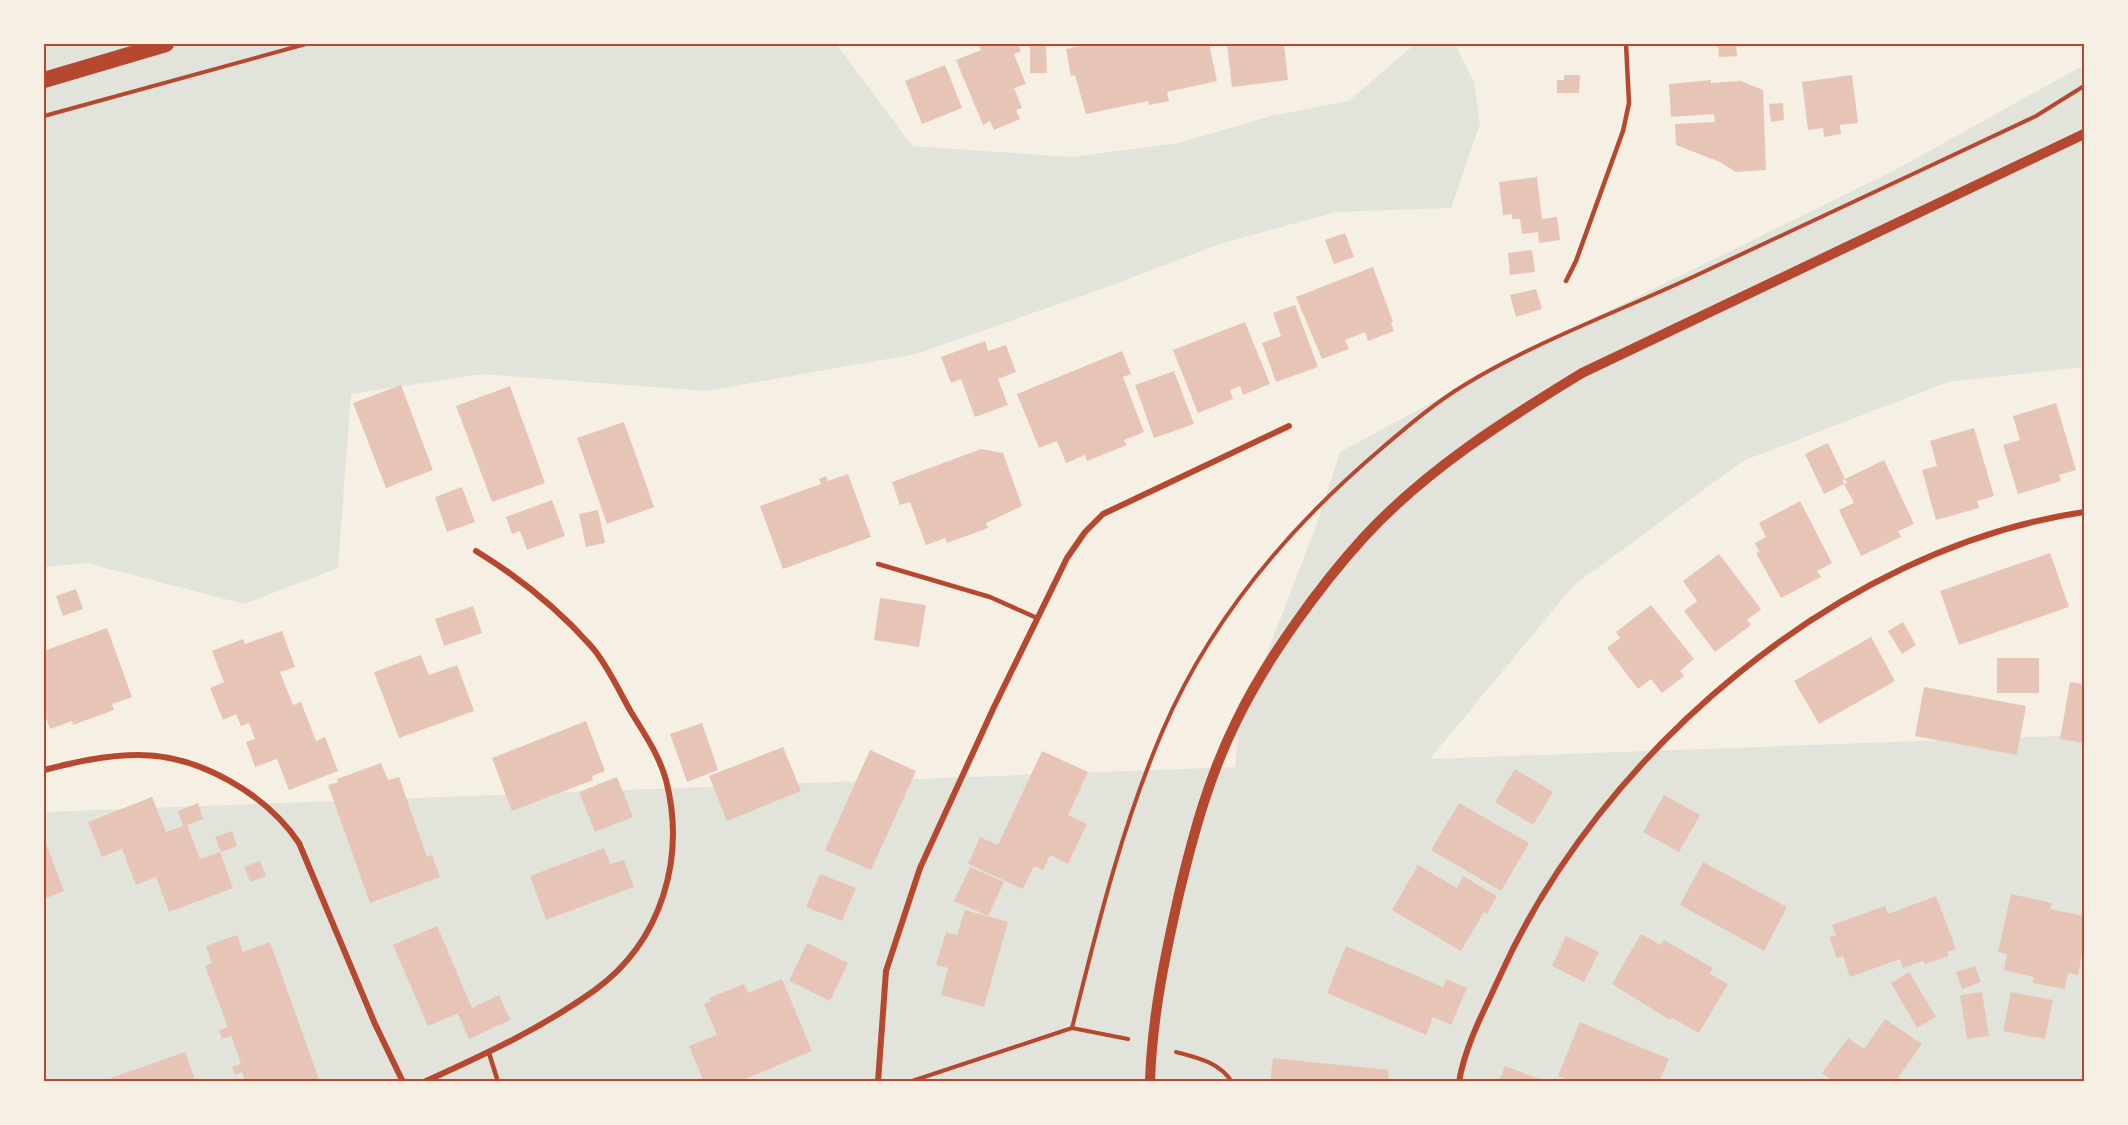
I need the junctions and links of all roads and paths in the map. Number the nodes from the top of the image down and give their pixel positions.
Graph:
1 (166, 44) edge
2 (306, 44) edge
3 (1626, 44) edge
4 (44, 80) edge
5 (2085, 86) edge
6 (44, 116) edge
7 (2085, 134) edge
8 (1566, 280) dead end
9 (1288, 426) dead end
10 (2085, 512) edge
11 (476, 551) dead end
12 (878, 564) dead end
13 (1037, 618) junction
14 (44, 770) edge
15 (1072, 1028) junction
16 (1101, 1032) dead end
17 (489, 1053) junction
18 (1208, 1061) dead end
19 (403, 1082) edge
20 (424, 1082) edge
21 (498, 1082) edge
22 (878, 1082) edge
23 (909, 1082) edge
24 (1150, 1082) edge
25 (1232, 1082) edge
26 (1459, 1082) edge

1 - 4 highway
2 - 6 path
3 - 8 lane
5 - 15 path
7 - 24 street
9 - 13 street
10 - 26 street
11 - 17 street
12 - 13 lane
13 - 22 street
14 - 19 street
15 - 16 path
15 - 23 path
17 - 20 street
17 - 21 lane
18 - 25 path

